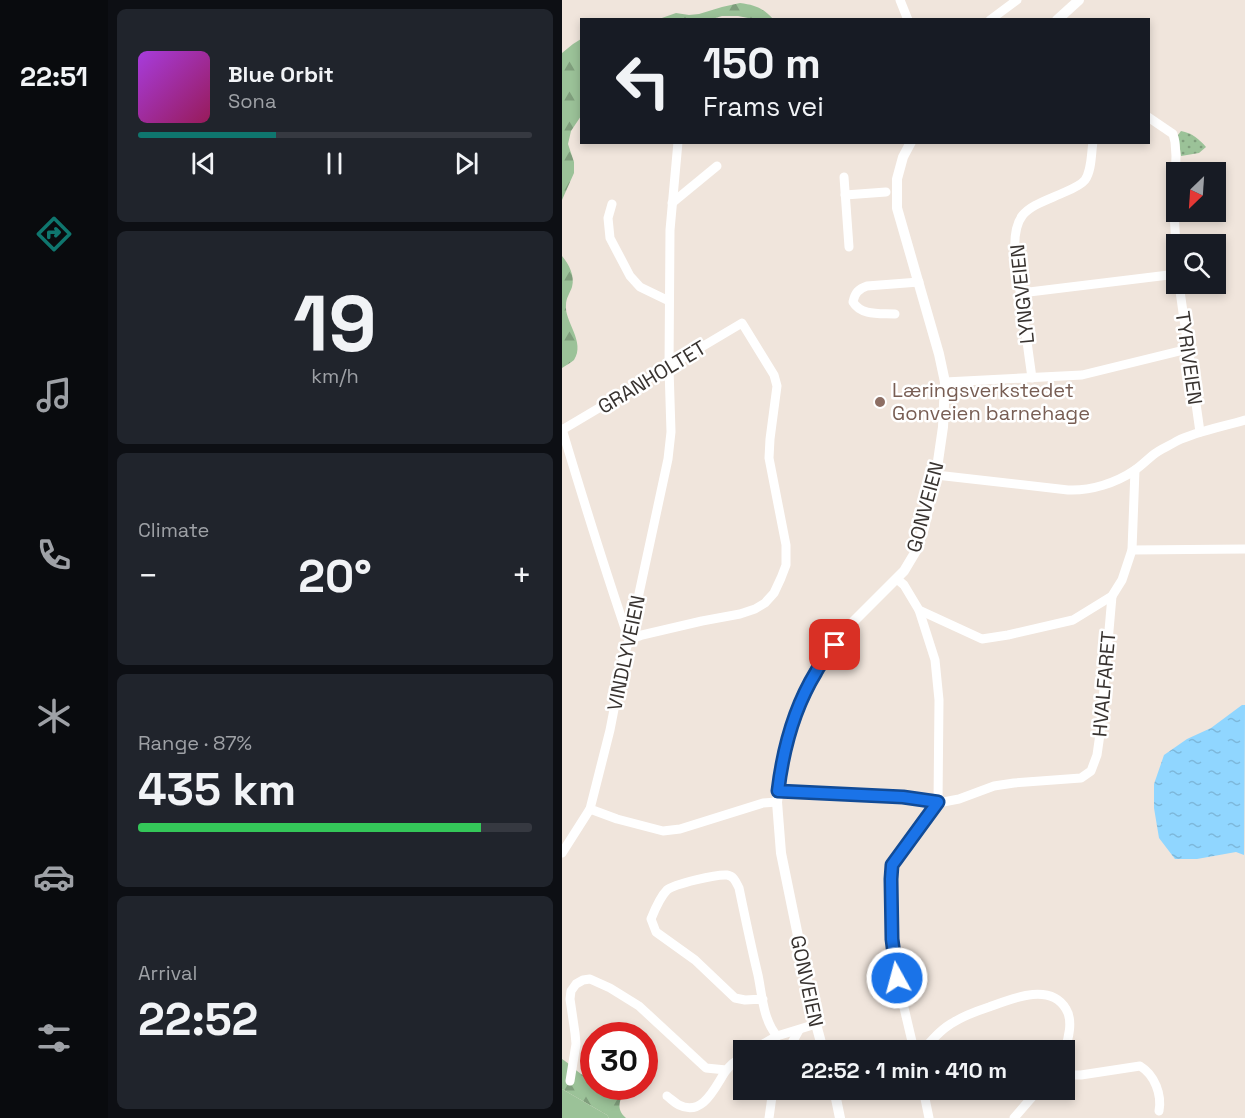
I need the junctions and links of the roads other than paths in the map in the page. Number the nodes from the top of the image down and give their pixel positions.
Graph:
1 (900, 0) edge
2 (1017, 0) edge
3 (1079, 0) edge
4 (907, 18) edge
5 (993, 18) edge
6 (1059, 18) edge
7 (1150, 118) edge
8 (678, 144) edge
9 (910, 144) edge
10 (1093, 144) edge
11 (717, 166) dead end
12 (844, 177) dead end
13 (886, 192) dead end
14 (845, 195) junction
15 (672, 202) junction
16 (612, 204) dead end
17 (1175, 234) edge
18 (849, 247) dead end
19 (1166, 275) edge
20 (919, 282) junction
21 (1021, 293) junction
22 (1180, 294) edge
23 (669, 301) junction
24 (895, 314) dead end
25 (1188, 349) junction
26 (669, 368) junction
27 (1032, 378) junction
28 (945, 382) junction
29 (1244, 420) edge
30 (562, 429) edge
31 (1200, 432) junction
32 (1135, 471) junction
33 (936, 475) junction
34 (1244, 549) edge
35 (1132, 550) junction
36 (897, 579) junction
37 (1112, 596) junction
38 (919, 610) junction
39 (629, 640) junction
40 (778, 796) junction
41 (938, 802) junction
42 (590, 809) junction
43 (562, 854) edge
44 (763, 999) junction
45 (816, 1024) junction
46 (799, 1030) junction
47 (776, 1036) junction
48 (769, 1040) edge
49 (794, 1040) edge
50 (820, 1040) edge
51 (912, 1040) edge
52 (934, 1040) edge
53 (1067, 1040) edge
54 (733, 1063) edge
55 (726, 1070) junction
56 (1075, 1075) edge
57 (570, 1081) dead end
58 (667, 1096) dead end
59 (771, 1100) edge
60 (836, 1100) edge
61 (925, 1100) edge
62 (1030, 1100) edge
63 (1159, 1111) dead end
64 (769, 1118) edge
65 (840, 1118) edge
66 (929, 1118) edge
67 (1014, 1118) edge

1 - 4 street
2 - 5 street
3 - 6 street
7 - 17 street
8 - 15 street, VINDLYVEIEN
9 - 20 street, GONVEIEN
10 - 21 street, LYNGVEIEN
11 - 15 street
12 - 14 street
13 - 14 street
14 - 18 street
15 - 23 street, VINDLYVEIEN
16 - 23 street
19 - 21 street
20 - 24 street
20 - 28 street, GONVEIEN
21 - 27 street, LYNGVEIEN
22 - 25 street, TYRIVEIEN
23 - 26 street, VINDLYVEIEN
25 - 27 street
25 - 31 street, TYRIVEIEN
26 - 30 street, GRANHOLTET
26 - 39 street, VINDLYVEIEN
26 - 39 street, GRANHOLTET
27 - 28 street
28 - 33 street, GONVEIEN
29 - 31 street
30 - 39 street
31 - 32 street
32 - 33 street
32 - 35 street
33 - 36 street, GONVEIEN
34 - 35 street
35 - 37 street
36 - 38 street
36 - 40 street, GONVEIEN
37 - 38 street
37 - 41 street, HVALFARET
38 - 41 street
39 - 42 street, VINDLYVEIEN
40 - 41 street
40 - 42 street
40 - 45 street, GONVEIEN
41 - 51 street
42 - 43 street, VINDLYVEIEN
44 - 44 street
44 - 47 street
45 - 46 street
45 - 50 street, GONVEIEN
46 - 47 street
46 - 49 street
47 - 48 street
52 - 53 street
54 - 55 street
55 - 57 street
55 - 58 street
56 - 63 street
59 - 64 street
60 - 65 street
61 - 66 street
62 - 67 street

